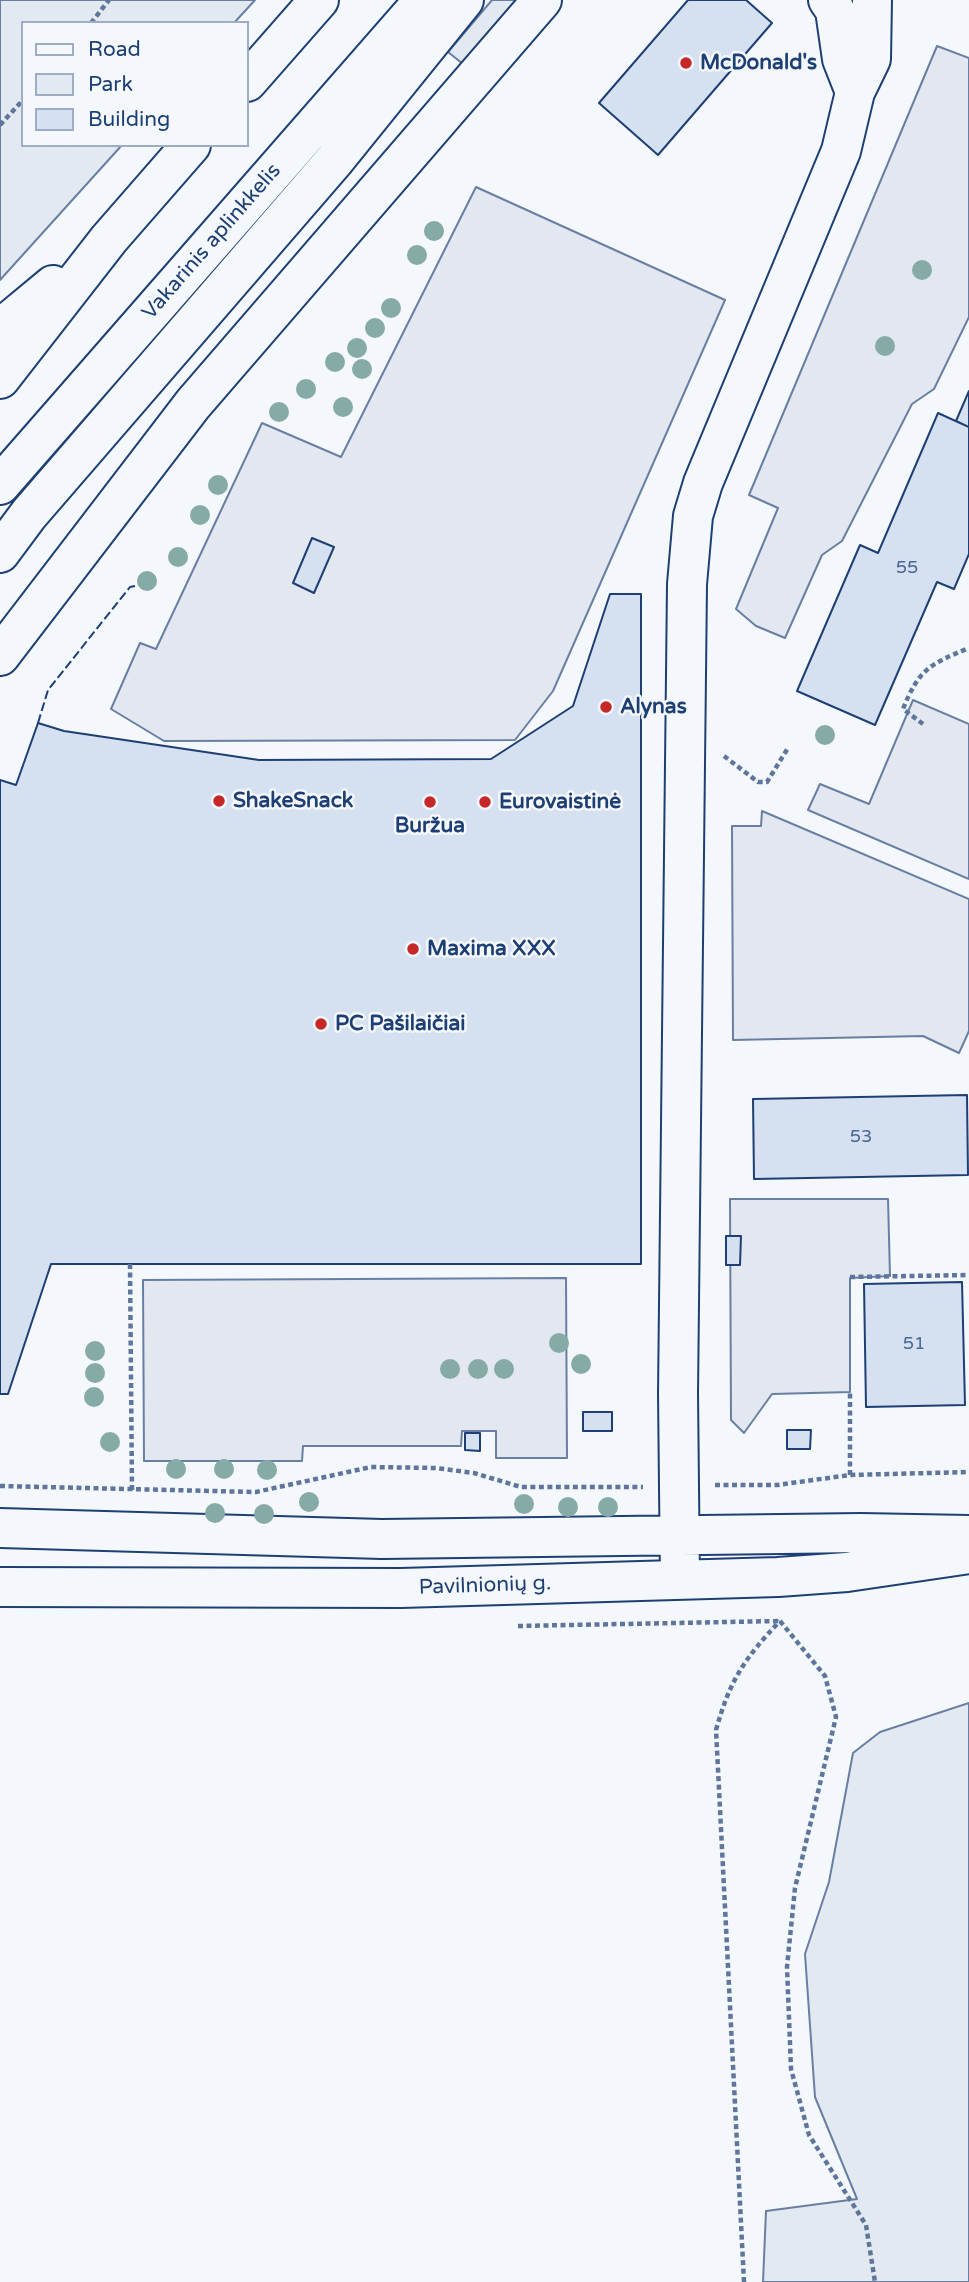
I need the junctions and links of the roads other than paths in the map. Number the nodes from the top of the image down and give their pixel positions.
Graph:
1 (319, 0) edge
2 (424, 0) edge
3 (464, 0) edge
4 (542, 0) edge
5 (828, 0) edge
6 (872, 0) edge
7 (248, 81) edge
8 (855, 92) junction
9 (189, 147) edge
10 (109, 239) junction
11 (0, 329) edge
12 (0, 379) edge
13 (0, 485) edge
14 (0, 553) edge
15 (0, 656) edge
16 (0, 1528) edge
17 (969, 1535) edge
18 (680, 1536) junction
19 (969, 1554) edge
20 (680, 1580) junction
21 (0, 1587) edge

1 - 7 main road
2 - 13 main road, Vakarinis aplinkkelis
3 - 14 main road
4 - 15 main road
5 - 8 main road
6 - 8 main road
8 - 18 main road
9 - 10 main road
10 - 11 main road
10 - 12 main road
16 - 18 main road
17 - 18 main road
18 - 20 main road
19 - 20 main road, Pavilnionių g.
20 - 21 main road, Pavilnionių g.

